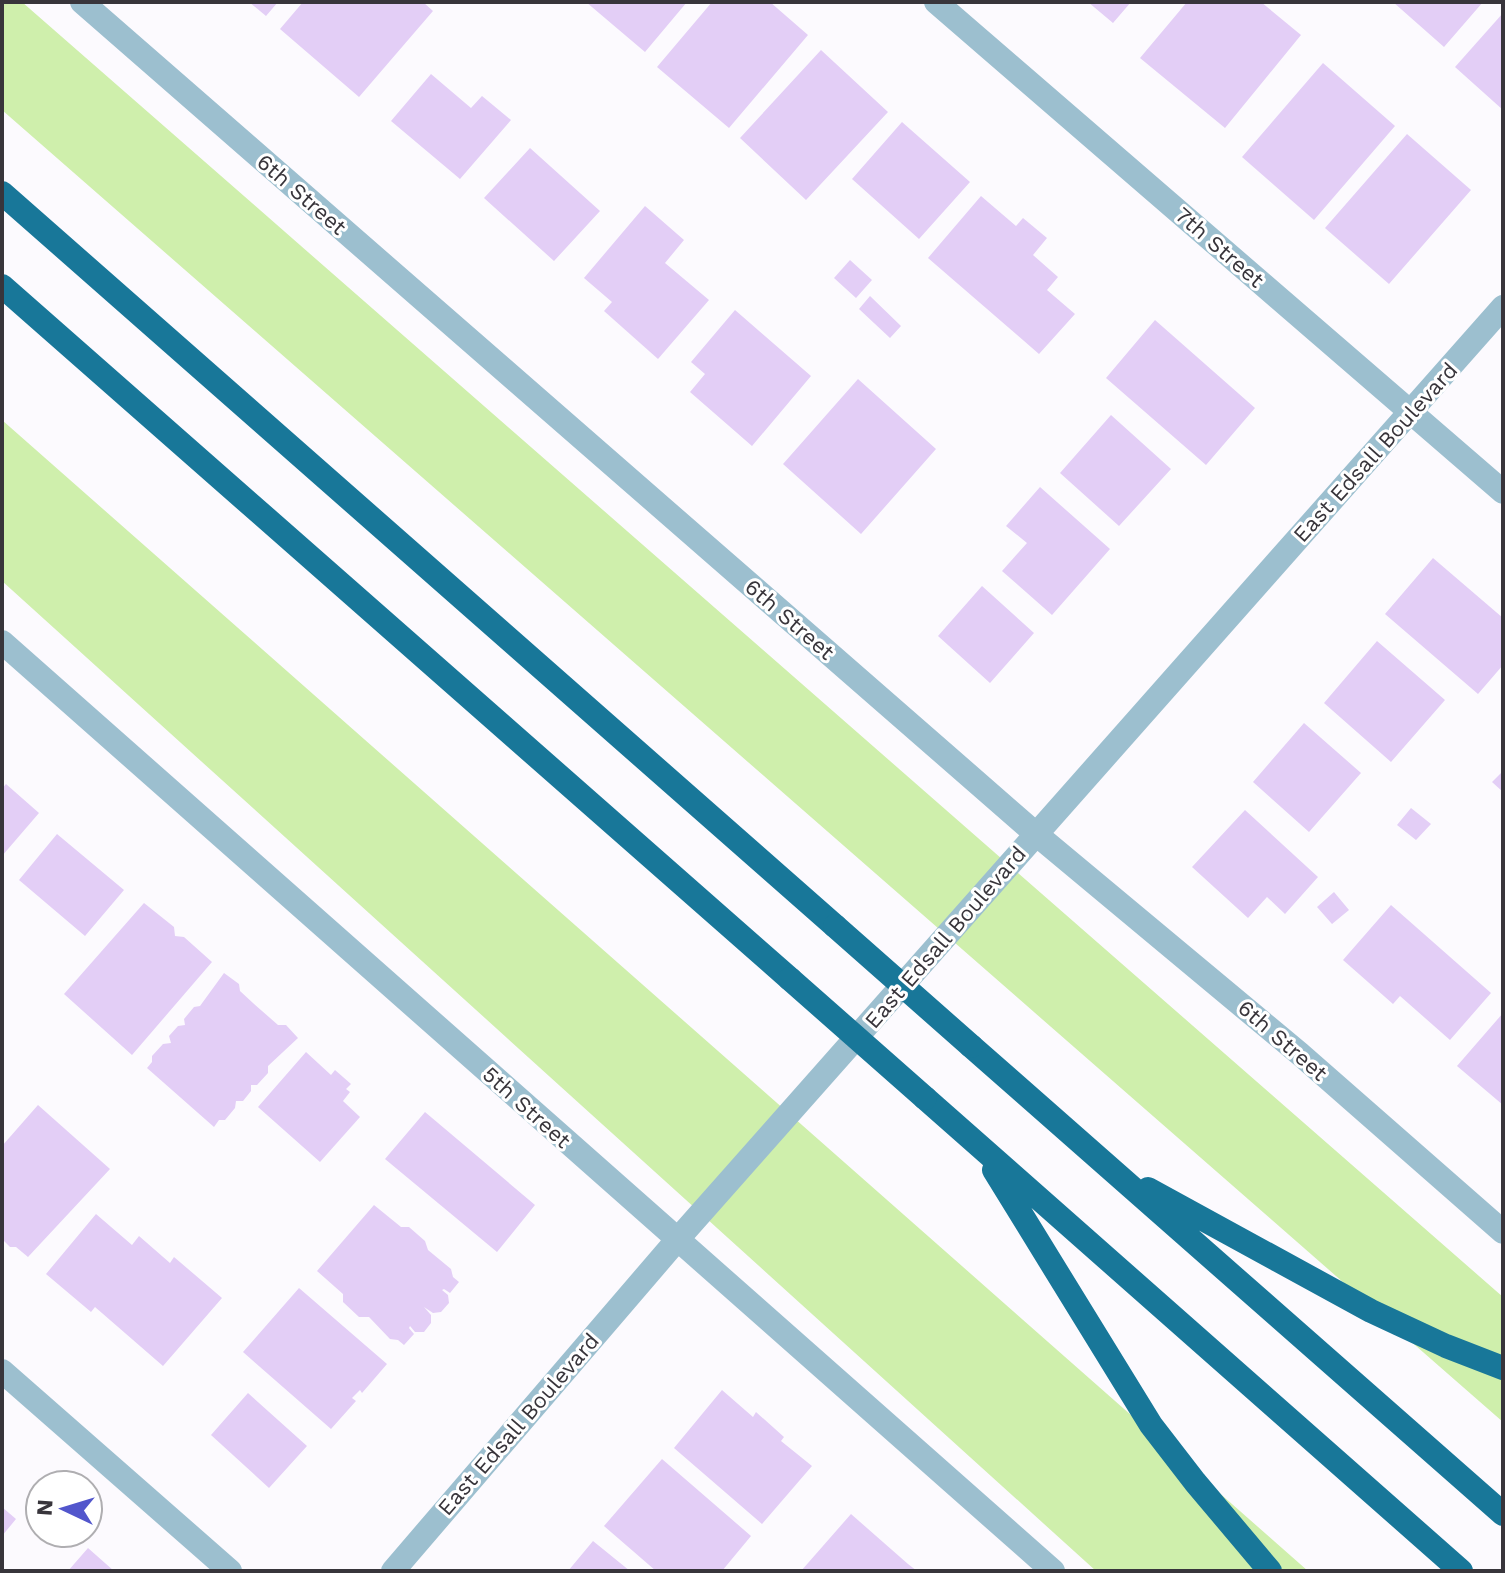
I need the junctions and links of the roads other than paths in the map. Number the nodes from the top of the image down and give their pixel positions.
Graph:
1 (82, 2) edge
2 (936, 2) edge
3 (2, 193) edge
4 (2, 286) edge
5 (1503, 307) edge
6 (1411, 411) junction
7 (1503, 492) edge
8 (2, 642) edge
9 (1036, 834) junction
10 (980, 1147) junction
11 (1110, 1169) junction
12 (1503, 1232) edge
13 (677, 1240) junction
14 (1503, 1368) edge
15 (2, 1371) edge
16 (1503, 1514) edge
17 (230, 1571) edge
18 (393, 1571) edge
19 (1053, 1571) edge
20 (1270, 1571) edge
21 (1461, 1571) edge

1 - 9 street, 6th Street
2 - 6 street, 7th Street
3 - 11 highway, bridge
4 - 10 highway, bridge
5 - 6 street, East Edsall Boulevard
6 - 7 street, 7th Street
6 - 9 street, East Edsall Boulevard
8 - 13 street, 5th Street
9 - 12 street, 6th Street
9 - 13 street, East Edsall Boulevard
10 - 20 highway
10 - 21 highway
11 - 14 highway
11 - 16 highway
13 - 18 street, East Edsall Boulevard
13 - 19 street, 5th Street
15 - 17 street

